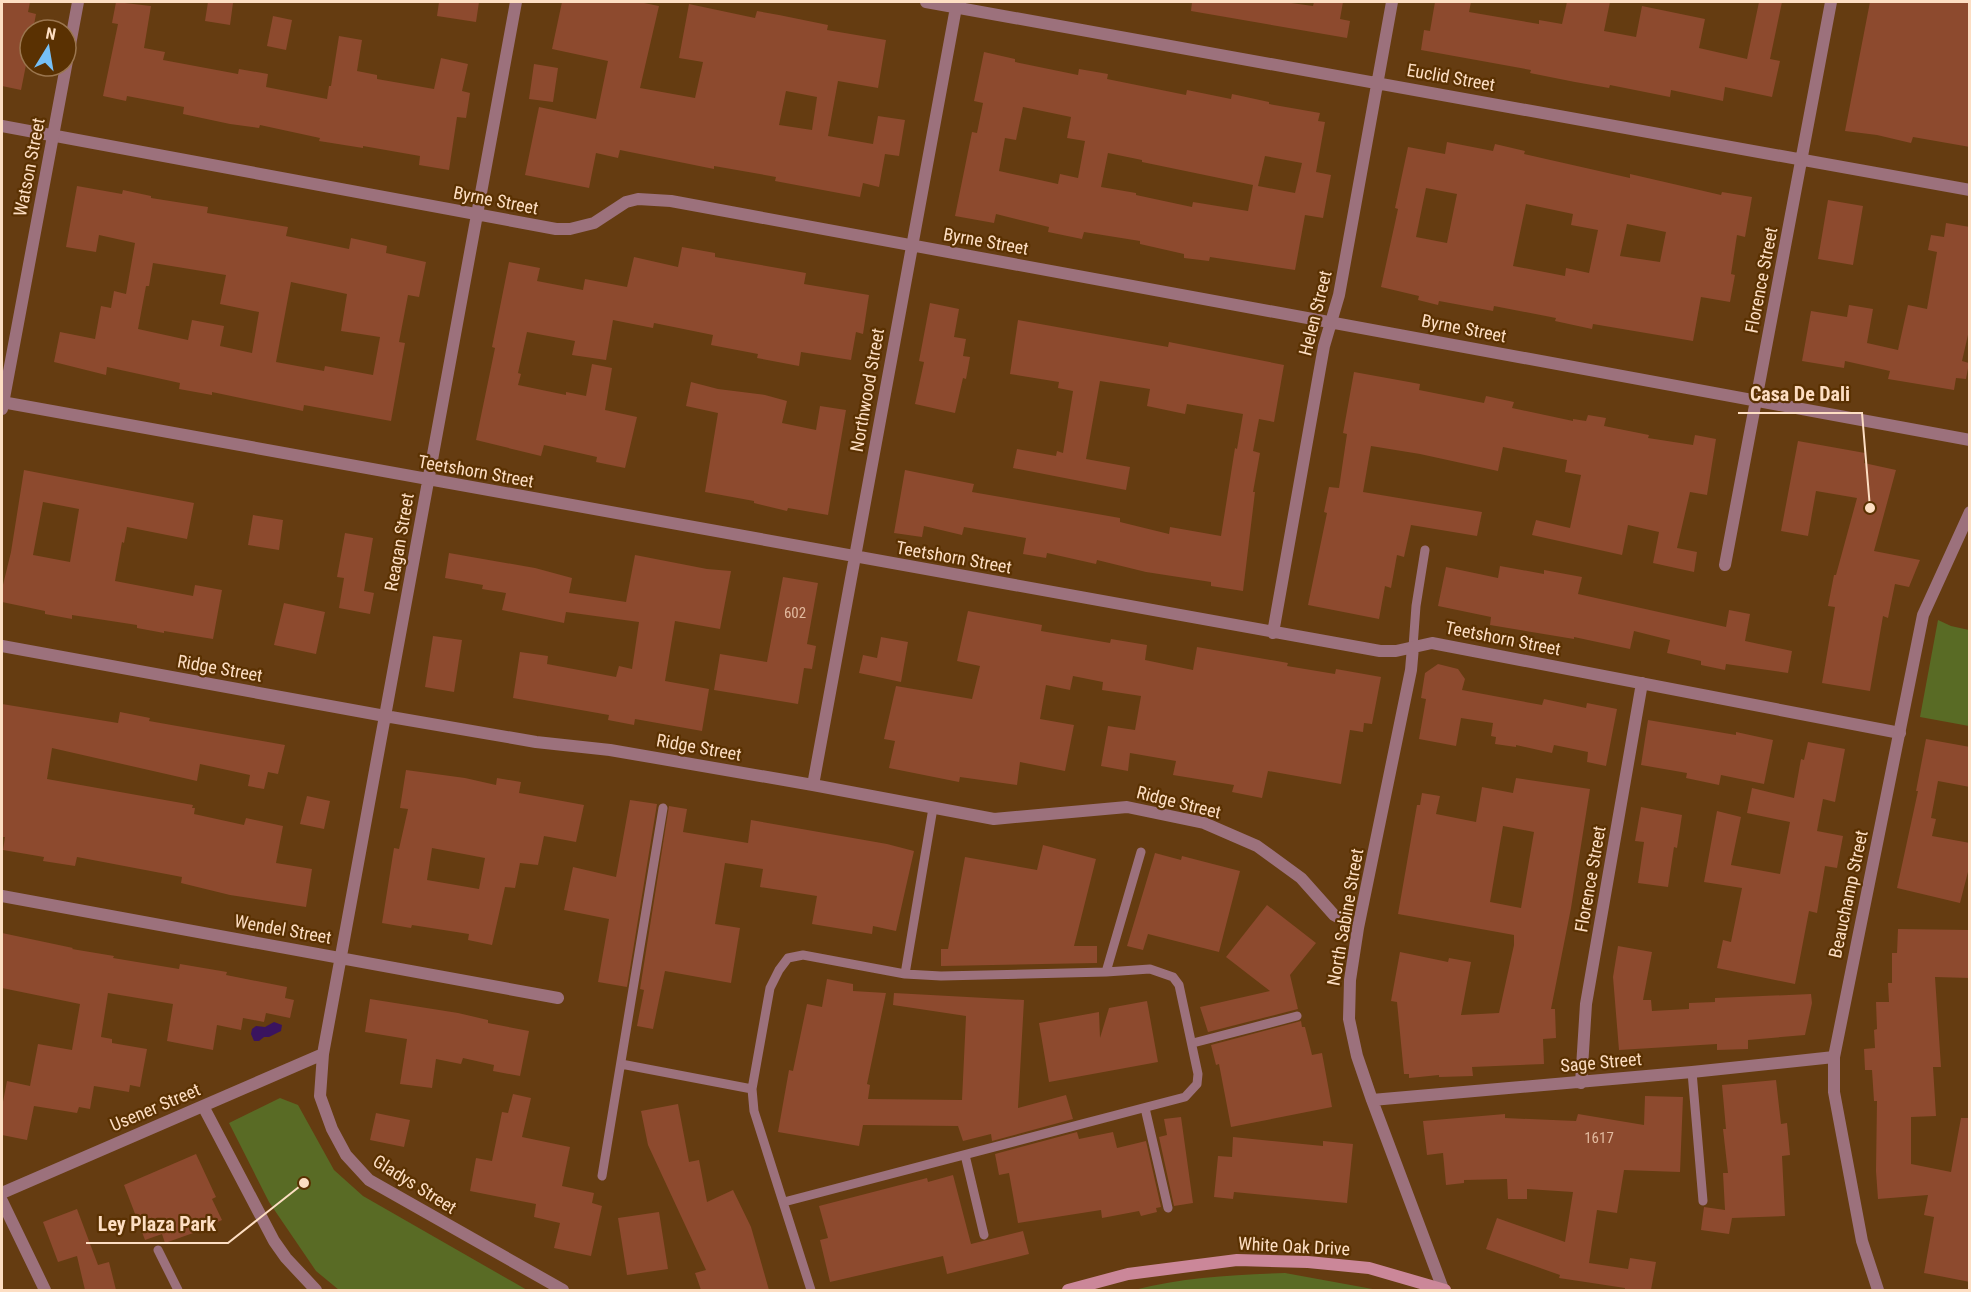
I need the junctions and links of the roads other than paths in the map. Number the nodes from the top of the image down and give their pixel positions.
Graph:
1 (78, 2) edge
2 (516, 2) edge
3 (926, 2) edge
4 (1392, 2) edge
5 (1831, 2) edge
6 (957, 4) edge
7 (1377, 82) junction
8 (2, 126) edge
9 (53, 135) junction
10 (1802, 160) junction
11 (1970, 190) edge
12 (477, 215) junction
13 (912, 246) junction
14 (1332, 322) junction
15 (1756, 401) junction
16 (2, 404) edge
17 (1970, 440) edge
18 (428, 480) junction
19 (1968, 516) edge
20 (1425, 550) dead end
21 (855, 557) junction
22 (1725, 565) dead end
23 (1273, 633) junction
24 (2, 646) edge
25 (1413, 647) junction
26 (1642, 683) junction
27 (385, 716) junction
28 (1899, 733) junction
29 (813, 785) junction
30 (663, 808) dead end
31 (933, 808) junction
32 (1141, 852) dead end
33 (2, 896) edge
34 (1358, 927) junction
35 (341, 958) junction
36 (1106, 972) junction
37 (905, 974) junction
38 (558, 998) dead end
39 (1297, 1016) dead end
40 (1193, 1043) junction
41 (323, 1054) junction
42 (1834, 1057) junction
43 (621, 1064) junction
44 (1692, 1072) junction
45 (1581, 1083) junction
46 (752, 1089) junction
47 (1372, 1100) junction
48 (203, 1106) junction
49 (1145, 1108) junction
50 (965, 1155) junction
51 (602, 1176) dead end
52 (2, 1193) edge
53 (2, 1201) edge
54 (1703, 1201) dead end
55 (784, 1202) junction
56 (1168, 1208) dead end
57 (984, 1235) dead end
58 (158, 1250) dead end
59 (45, 1290) edge
60 (178, 1290) edge
61 (316, 1290) edge
62 (563, 1290) edge
63 (812, 1290) edge
64 (1068, 1290) edge
65 (1444, 1290) edge
66 (1878, 1290) edge

1 - 9 street, Watson Street
2 - 12 street, Reagan Street
3 - 6 street, Euclid Street
4 - 7 street, Helen Street
5 - 10 street, Florence Street
6 - 7 street, Euclid Street
6 - 13 street, Northwood Street
7 - 10 street, Euclid Street
7 - 14 street, Helen Street
8 - 9 street, Byrne Street
9 - 12 street, Byrne Street
9 - 16 street, Watson Street
10 - 11 street, Euclid Street
10 - 15 street, Florence Street
12 - 13 street, Byrne Street
12 - 18 street, Reagan Street
13 - 14 street, Byrne Street
13 - 21 street, Northwood Street
14 - 15 street, Byrne Street
14 - 23 street, Helen Street
15 - 17 street, Byrne Street
15 - 22 street, Florence Street
16 - 18 street, Teetshorn Street
18 - 21 street, Teetshorn Street
18 - 27 street, Reagan Street
19 - 28 street, Beauchamp Street
20 - 25 lane
21 - 23 street, Teetshorn Street
21 - 29 street, Northwood Street
23 - 25 street, Teetshorn Street
24 - 27 street, Ridge Street
25 - 26 street, Teetshorn Street
25 - 34 street, North Sabine Street
26 - 28 street, Teetshorn Street
26 - 45 street, Florence Street
27 - 29 street, Ridge Street
27 - 35 street, Reagan Street
28 - 42 street, Beauchamp Street
29 - 31 street, Ridge Street
30 - 43 lane
31 - 34 street, Ridge Street
31 - 37 lane
32 - 36 lane
33 - 35 street, Wendel Street
34 - 47 street, North Sabine Street
35 - 38 street, Wendel Street
35 - 41 street, Reagan Street
36 - 37 lane
36 - 40 lane
37 - 46 lane
39 - 40 lane
40 - 49 lane
41 - 48 street, Usener Street
41 - 62 street, Gladys Street
42 - 44 street, Sage Street
42 - 66 street, Beauchamp Street
43 - 46 lane
43 - 51 lane
44 - 45 street, Sage Street
44 - 54 lane
45 - 47 street, Sage Street
46 - 55 lane
47 - 65 street, North Sabine Street
48 - 52 street, Usener Street
48 - 61 street
49 - 50 lane
49 - 56 lane
50 - 55 lane
50 - 57 lane
53 - 59 street
55 - 63 lane
58 - 60 lane
64 - 65 main road, White Oak Drive

